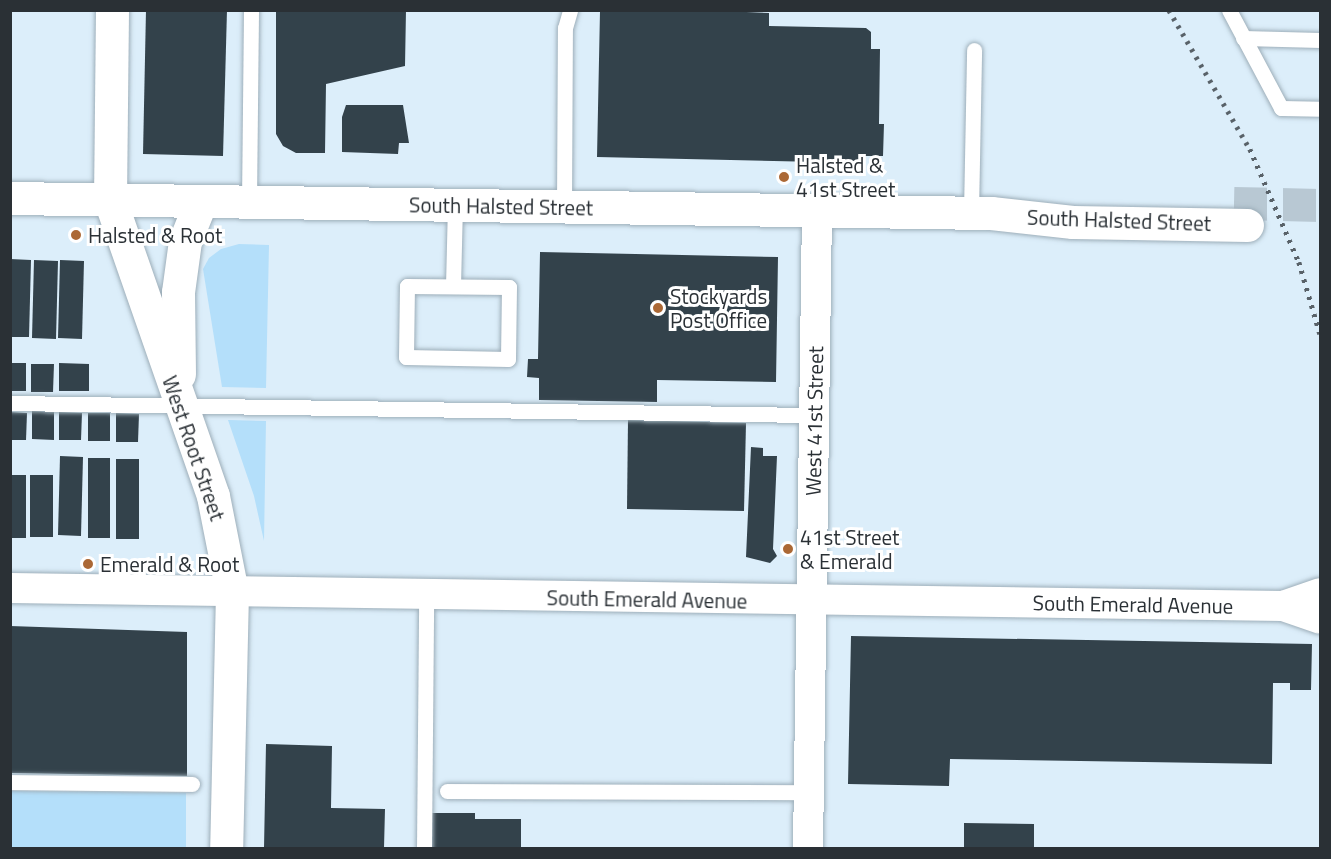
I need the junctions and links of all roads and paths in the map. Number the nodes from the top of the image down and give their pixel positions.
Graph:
1 (112, 10) edge
2 (251, 10) edge
3 (570, 10) edge
4 (1229, 10) edge
5 (1244, 38) junction
6 (1320, 40) edge
7 (974, 50) dead end
8 (1320, 109) edge
9 (10, 198) edge
10 (110, 200) junction
11 (201, 201) junction
12 (249, 202) junction
13 (455, 206) junction
14 (564, 207) junction
15 (817, 210) junction
16 (981, 212) junction
17 (1240, 214) tunnel mouth
18 (453, 286) junction
19 (10, 403) edge
20 (180, 406) junction
21 (814, 415) junction
22 (10, 588) edge
23 (231, 592) junction
24 (1320, 593) edge
25 (426, 595) junction
26 (812, 601) junction
27 (1283, 606) junction
28 (1320, 619) edge
29 (10, 782) edge
30 (192, 784) dead end
31 (447, 791) dead end
32 (809, 792) junction
33 (226, 849) edge
34 (424, 849) edge
35 (808, 849) edge

1 - 10 main road, West Root Street
2 - 12 lane
3 - 14 lane
4 - 5 lane
5 - 6 lane
5 - 8 lane
7 - 16 lane
9 - 10 main road, South Halsted Street
10 - 11 main road, South Halsted Street
10 - 20 main road, West Root Street
11 - 12 main road, South Halsted Street
11 - 20 main road
12 - 13 main road, South Halsted Street
13 - 14 main road, South Halsted Street
13 - 18 lane
14 - 15 main road, South Halsted Street
15 - 16 main road, South Halsted Street
15 - 21 street, West 41st Street
16 - 17 main road, South Halsted Street
18 - 18 lane
19 - 20 lane
20 - 21 lane
20 - 23 main road, West Root Street
21 - 26 street, West 41st Street
22 - 23 street, South Emerald Avenue
23 - 25 street, South Emerald Avenue
23 - 33 main road, West Root Street
24 - 27 street, South Emerald Avenue
25 - 26 street, South Emerald Avenue
25 - 34 lane
26 - 27 street, South Emerald Avenue
26 - 32 street, West 41st Street
27 - 28 street, South Emerald Avenue
29 - 30 lane
31 - 32 lane
32 - 35 street, West 41st Street

